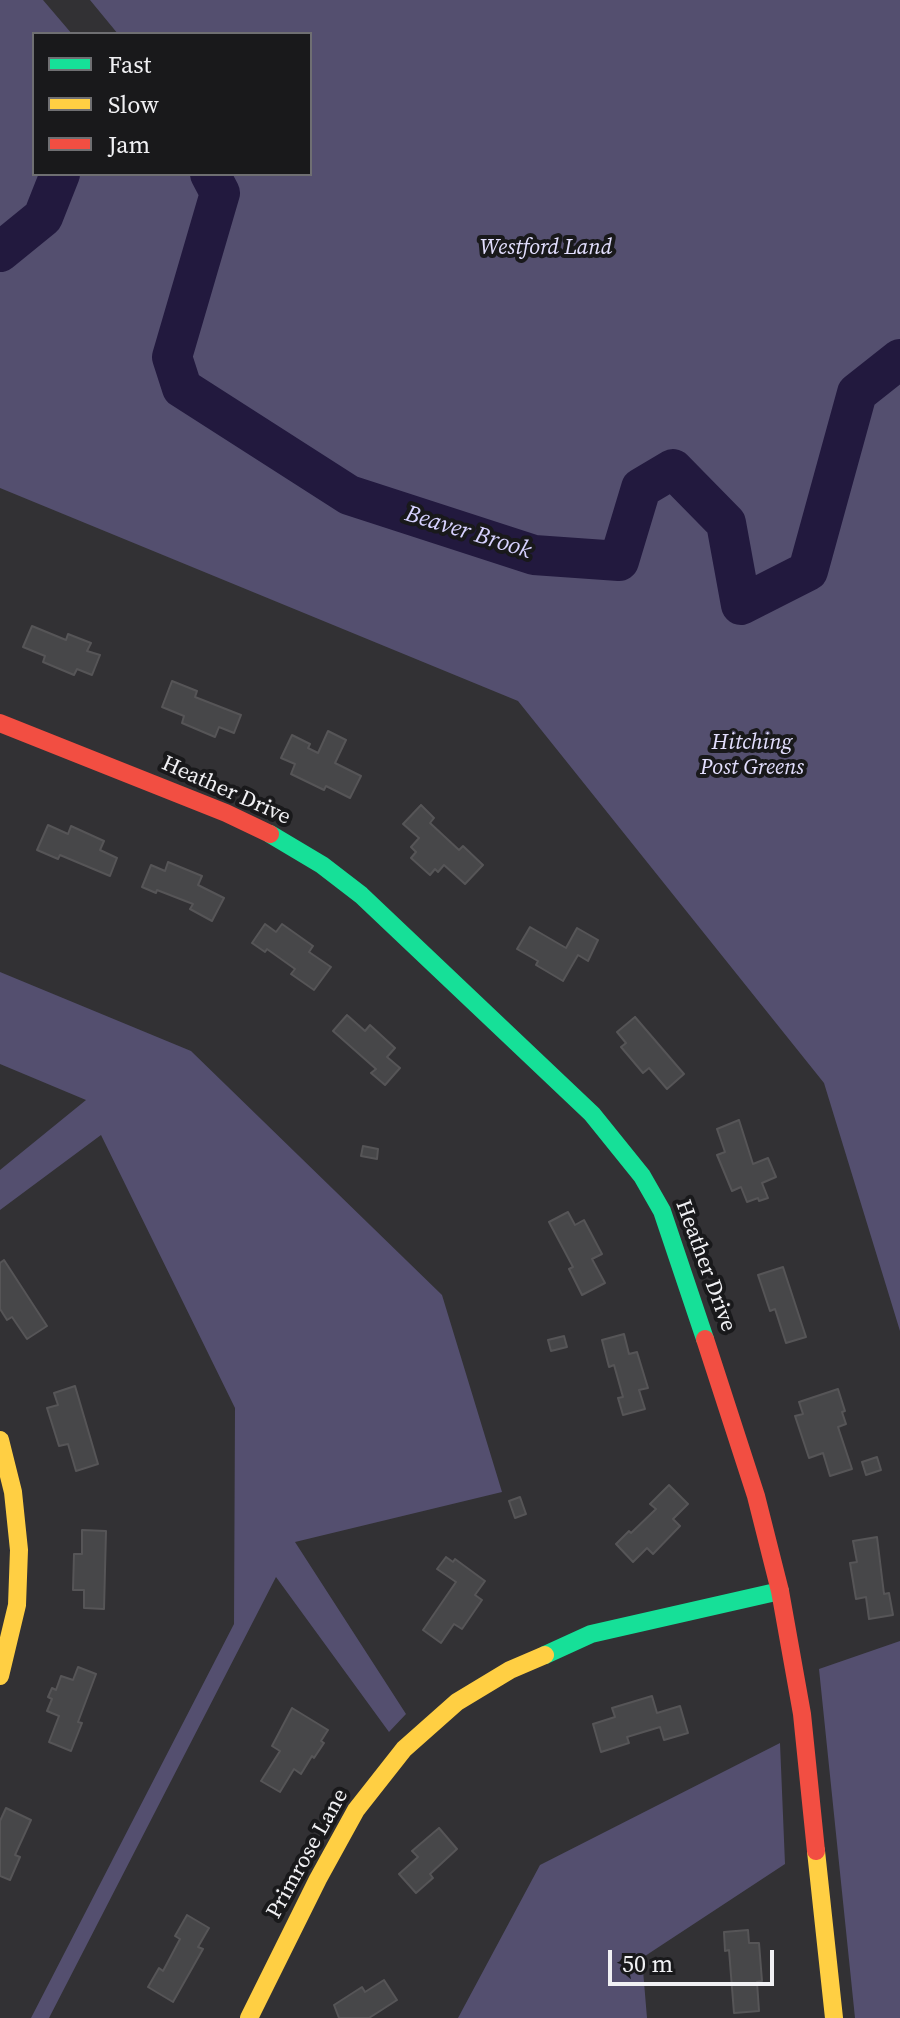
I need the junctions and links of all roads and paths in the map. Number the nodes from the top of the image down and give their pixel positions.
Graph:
1 (0, 723) edge
2 (0, 1440) edge
3 (780, 1591) junction
4 (0, 1676) edge
5 (249, 2018) edge
6 (834, 2018) edge

1 - 3 street, Heather Drive
2 - 4 street
3 - 5 street, Primrose Lane
3 - 6 street, Heather Drive

